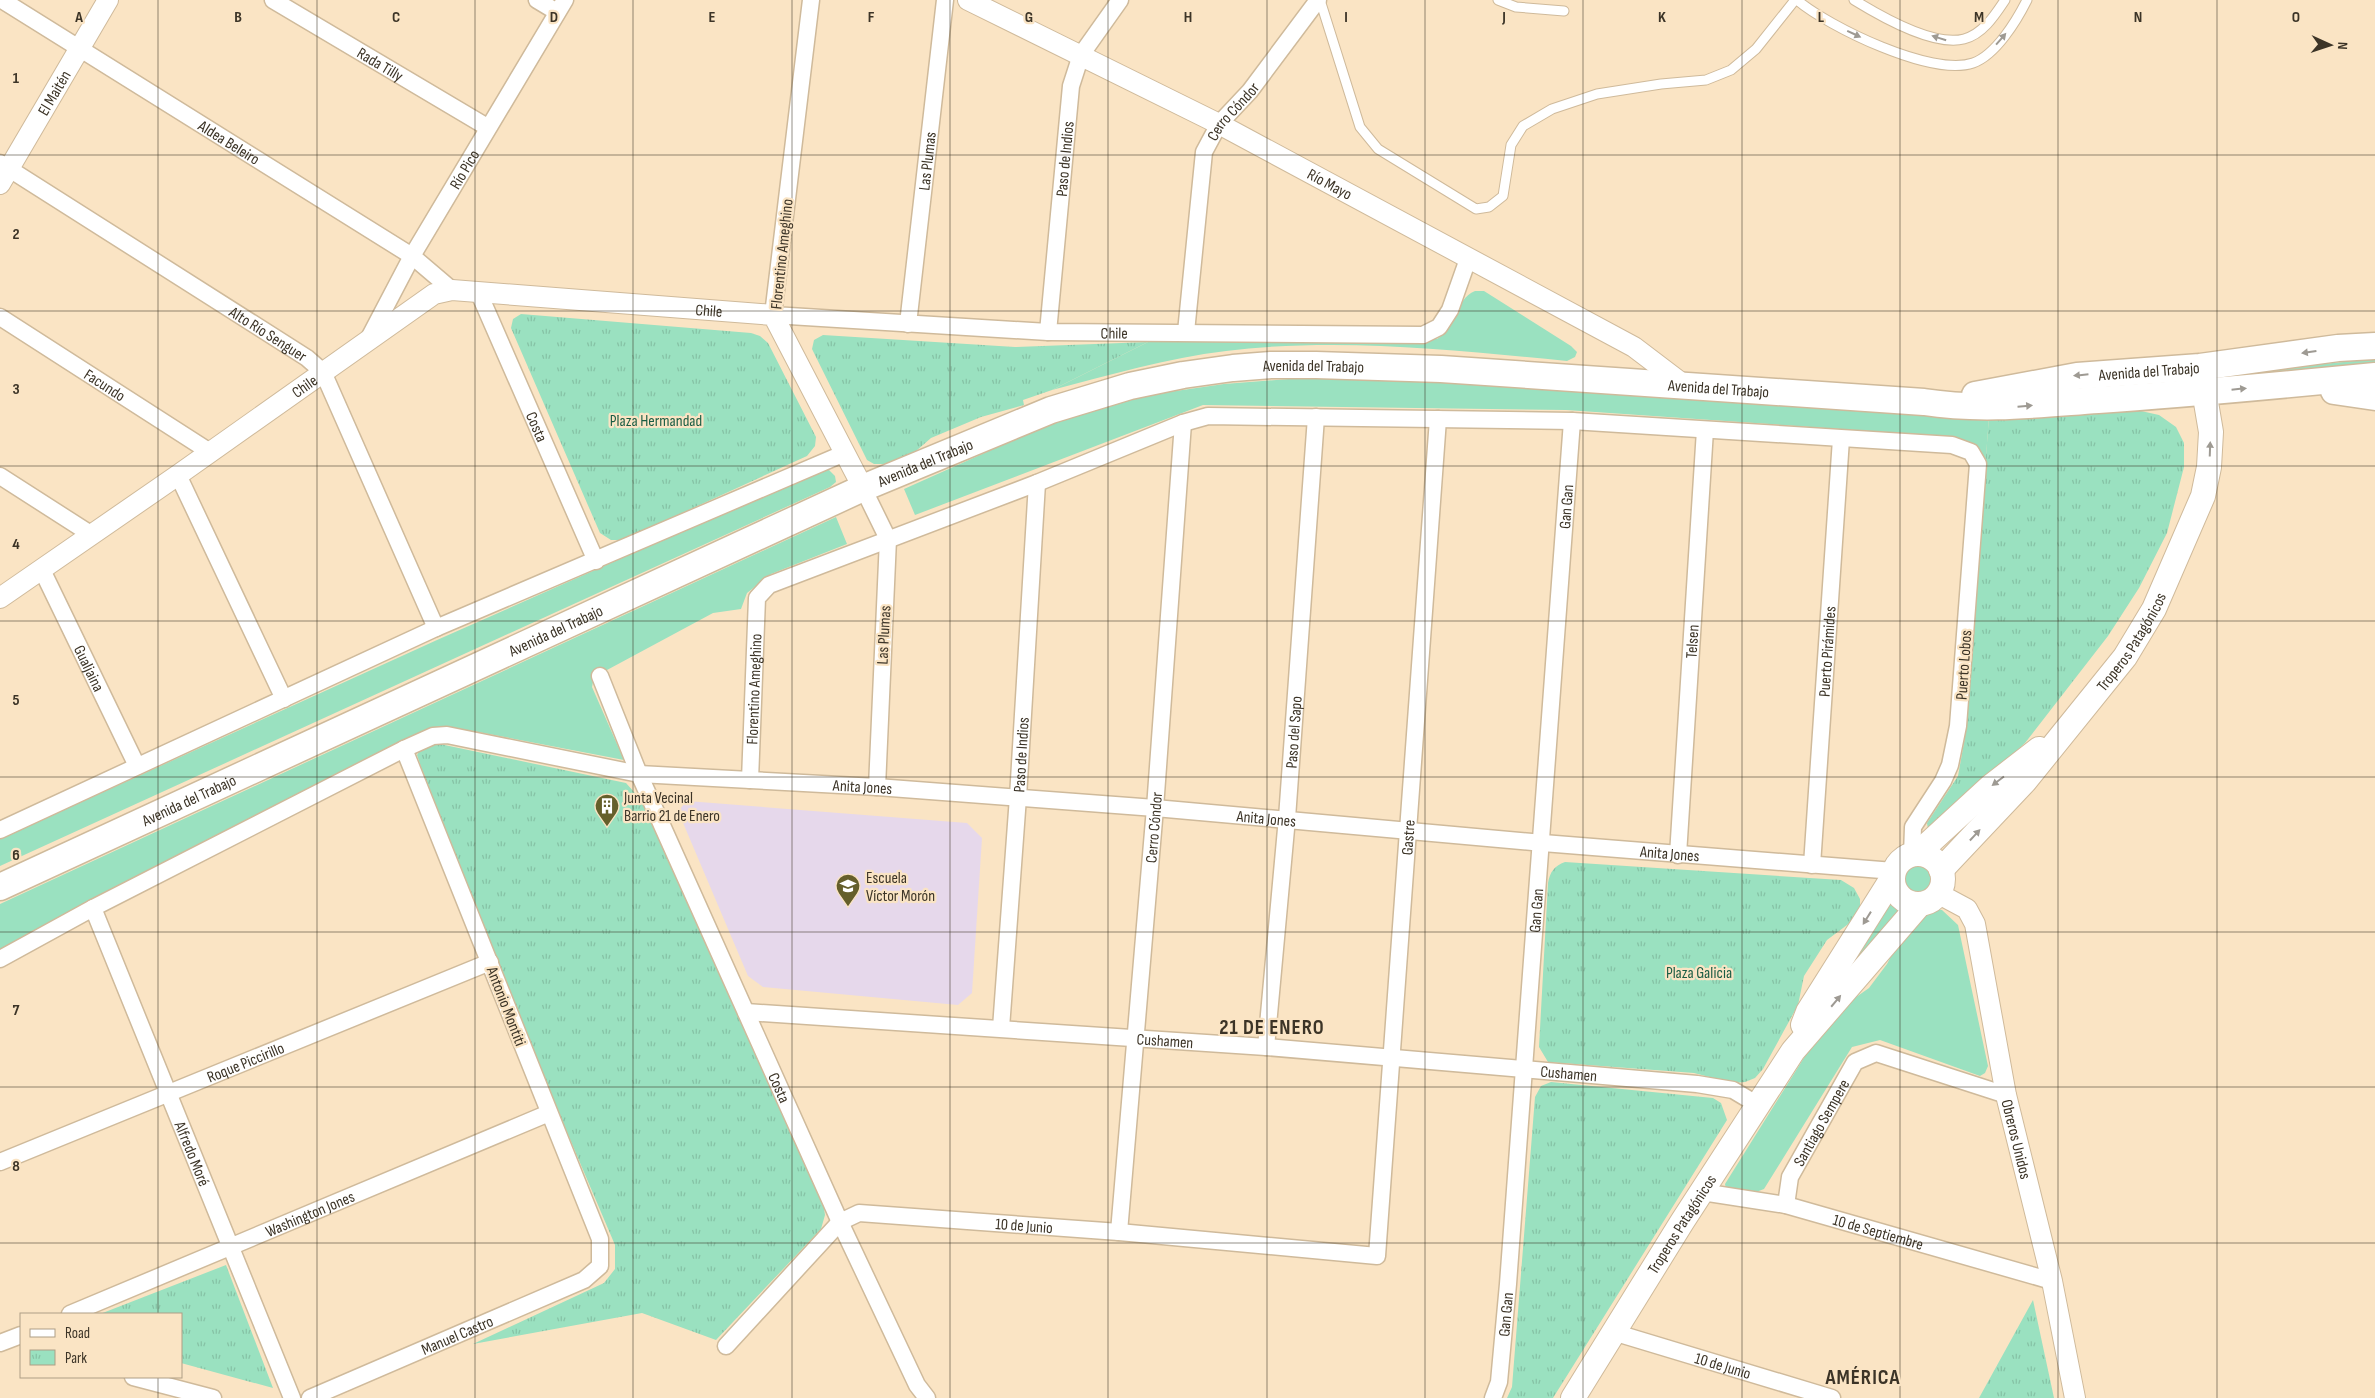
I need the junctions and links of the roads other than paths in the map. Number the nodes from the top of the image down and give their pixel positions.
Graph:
1 (2, 0) edge
2 (108, 0) edge
3 (272, 0) edge
4 (537, 0) edge
5 (811, 0) edge
6 (945, 0) edge
7 (968, 0) edge
8 (1120, 0) edge
9 (1319, 0) edge
10 (1498, 0) edge
11 (1796, 0) edge
12 (1854, 0) edge
13 (2005, 0) edge
14 (2027, 0) edge
15 (561, 6) edge
16 (1564, 11) dead end
17 (80, 48) junction
18 (1081, 55) junction
19 (1219, 124) junction
20 (487, 127) junction
21 (3, 172) edge
22 (412, 256) junction
23 (1468, 259) junction
24 (452, 290) junction
25 (478, 291) junction
26 (773, 315) junction
27 (0, 317) edge
28 (908, 324) junction
29 (2375, 329) edge
30 (1048, 332) junction
31 (1186, 332) junction
32 (368, 341) junction
33 (2375, 346) edge
34 (2338, 348) junction
35 (2200, 367) junction
36 (323, 372) junction
37 (2375, 376) edge
38 (1684, 385) junction
39 (2284, 385) junction
40 (2203, 393) junction
41 (2375, 397) edge
42 (1924, 402) junction
43 (1316, 417) junction
44 (1438, 419) junction
45 (1572, 421) junction
46 (1183, 423) junction
47 (1705, 430) junction
48 (1841, 439) junction
49 (210, 452) junction
50 (845, 453) junction
51 (178, 475) junction
52 (0, 476) edge
53 (1037, 483) junction
54 (863, 488) junction
55 (92, 535) junction
56 (888, 539) junction
57 (596, 561) junction
58 (42, 570) junction
59 (0, 598) edge
60 (436, 628) junction
61 (600, 676) dead end
62 (284, 699) junction
63 (2065, 730) junction
64 (404, 749) junction
65 (137, 766) junction
66 (639, 774) junction
67 (750, 780) junction
68 (877, 788) junction
69 (1018, 797) junction
70 (1155, 808) junction
71 (1287, 818) junction
72 (0, 830) edge
73 (1406, 831) junction
74 (1543, 843) junction
75 (1678, 854) junction
76 (1914, 854) junction
77 (1812, 864) junction
78 (1941, 870) junction
79 (1893, 874) junction
80 (0, 886) edge
81 (1930, 899) junction
82 (92, 908) junction
83 (0, 959) edge
84 (490, 962) junction
85 (746, 1012) junction
86 (1001, 1028) junction
87 (1136, 1038) junction
88 (1266, 1047) junction
89 (1793, 1051) junction
90 (1390, 1059) junction
91 (1525, 1070) junction
92 (170, 1094) junction
93 (2006, 1096) junction
94 (1758, 1105) junction
95 (549, 1113) junction
96 (0, 1162) edge
97 (1702, 1192) junction
98 (1786, 1205) junction
99 (840, 1222) junction
100 (1119, 1232) junction
101 (232, 1247) junction
102 (1377, 1256) joint
103 (600, 1266) joint
104 (2052, 1281) junction
105 (72, 1313) edge
106 (1613, 1332) junction
107 (20, 1335) edge
108 (1, 1342) edge
109 (726, 1346) dead end
110 (20, 1347) edge
111 (137, 1378) edge
112 (212, 1398) edge
113 (292, 1398) edge
114 (310, 1398) edge
115 (927, 1398) edge
116 (1493, 1398) edge
117 (1573, 1398) edge
118 (1832, 1398) edge
119 (2075, 1398) edge

1 - 17 street, Aldea Beleiro
2 - 17 street, El Maitén
3 - 20 street, Rada Tilly
4 - 15 street
5 - 26 street, Florentino Ameghino
6 - 28 street, Las Plumas
7 - 18 street, Río Mayo
8 - 18 street, Paso de Indios
9 - 11 lane
9 - 19 street, Cerro Cóndor
10 - 16 lane
11 -> 14 lane
13 -> 12 lane
15 - 20 street, Río Pico
17 - 21 street, El Maitén
17 - 22 street, Aldea Beleiro
18 - 19 street, Río Mayo
18 - 30 street, Paso de Indios
19 - 23 street, Río Mayo
19 - 31 street, Cerro Cóndor
20 - 22 street, Río Pico
21 - 36 street, Alto Río Senguer
22 - 24 street, Aldea Beleiro
22 - 32 street, Río Pico
23 - 31 street, Chile
23 - 38 street, Río Mayo
24 - 25 street, Chile
24 - 32 street, Chile
25 - 26 street, Chile
25 - 57 street, Costa
26 - 28 street, Chile
26 - 50 street, Florentino Ameghino
27 - 49 street, Facundo
28 - 30 street, Chile
29 - 34 main road
30 - 31 street, Chile
32 - 36 street, Chile
33 - 34 main road, Avenida del Trabajo
34 -> 35 main road, Avenida del Trabajo
35 - 40 main road, Troperos Patagónicos
35 -> 42 main road, Avenida del Trabajo
36 - 49 street, Chile
36 - 60 street, Alto Río Senguer
37 - 39 main road, Avenida del Trabajo
38 - 42 main road, Avenida del Trabajo
38 - 54 main road, Avenida del Trabajo
40 -> 39 main road, Avenida del Trabajo
39 - 41 main road
42 -> 40 main road, Avenida del Trabajo
40 - 63 main road, Troperos Patagónicos
43 - 44 street
43 - 46 street
43 - 71 street, Paso del Sapo
44 - 45 street
44 - 73 street, Gastre
45 - 47 street
45 - 74 street, Gan Gan
46 - 53 street
46 - 70 street, Cerro Cóndor
47 - 48 street
47 - 75 street, Telsen
48 - 76 street, Puerto Lobos
48 - 77 street, Puerto Pirámides
49 - 51 street, Chile
50 - 54 street, Florentino Ameghino
50 - 57 street
51 - 55 street, Chile
51 - 62 street
52 - 55 street
53 - 56 street
53 - 69 street, Paso de Indios
54 - 56 street, Las Plumas
54 - 80 main road, Avenida del Trabajo
55 - 58 street, Chile
56 - 67 street, Florentino Ameghino
56 - 68 street, Las Plumas
57 - 60 street
58 - 59 street, Chile
58 - 65 street, Gualjaina
60 - 62 street
61 - 66 street, Costa
62 - 65 street
63 -> 76 main road, Troperos Patagónicos
78 -> 63 main road, Troperos Patagónicos
64 - 66 street
64 - 82 street
64 - 84 street, Antonio Montiti
65 - 72 street
66 - 67 street, Anita Jones
66 - 85 street, Costa
67 - 68 street, Anita Jones
68 - 69 street, Anita Jones
69 - 70 street, Anita Jones
69 - 86 street, Paso de Indios
70 - 71 street, Anita Jones
70 - 87 street, Cerro Cóndor
71 - 73 street, Anita Jones
71 - 88 street, Paso del Sapo
73 - 74 street, Anita Jones
73 - 90 street, Gastre
74 - 75 street, Anita Jones
74 - 91 street, Gan Gan
75 - 77 street, Anita Jones
76 - 78 main road
76 - 79 main road, Troperos Patagónicos
77 - 79 street, Anita Jones
78 - 81 main road
79 - 81 main road
79 -> 89 main road, Troperos Patagónicos
89 -> 81 main road, Troperos Patagónicos
81 - 93 street, Obreros Unidos
82 - 83 street
82 - 92 street, Alfredo Moré
84 - 92 street, Roque Piccirillo
84 - 95 street, Antonio Montiti
85 - 86 street, Cushamen
85 - 99 street, Costa
86 - 87 street, Cushamen
87 - 88 street, Cushamen
87 - 100 street, Cerro Cóndor
88 - 90 street, Cushamen
89 - 94 main road, Troperos Patagónicos
90 - 91 street, Cushamen
90 - 102 street, Gastre
91 - 94 street, Cushamen
91 - 116 street, Gan Gan
92 - 96 street, Roque Piccirillo
92 - 101 street, Alfredo Moré
93 - 98 street, Santiago Sempere
93 - 104 street, Obreros Unidos
94 - 97 main road, Troperos Patagónicos
95 - 101 street, Washington Jones
95 - 103 street, Antonio Montiti
97 - 98 street, 10 de Septiembre
97 - 106 main road, Troperos Patagónicos
98 - 104 street, 10 de Septiembre
99 - 100 street, 10 de Junio
99 - 109 street, 10 de Junio
99 - 115 street, Costa
100 - 102 street, 10 de Junio
101 - 105 street, Washington Jones
101 - 113 street, Alfredo Moré
103 - 114 street, Manuel Castro
104 - 119 street, Obreros Unidos
106 - 117 main road, Troperos Patagónicos
106 - 118 street, 10 de Junio
107 - 108 street
108 - 110 street
111 - 112 street

